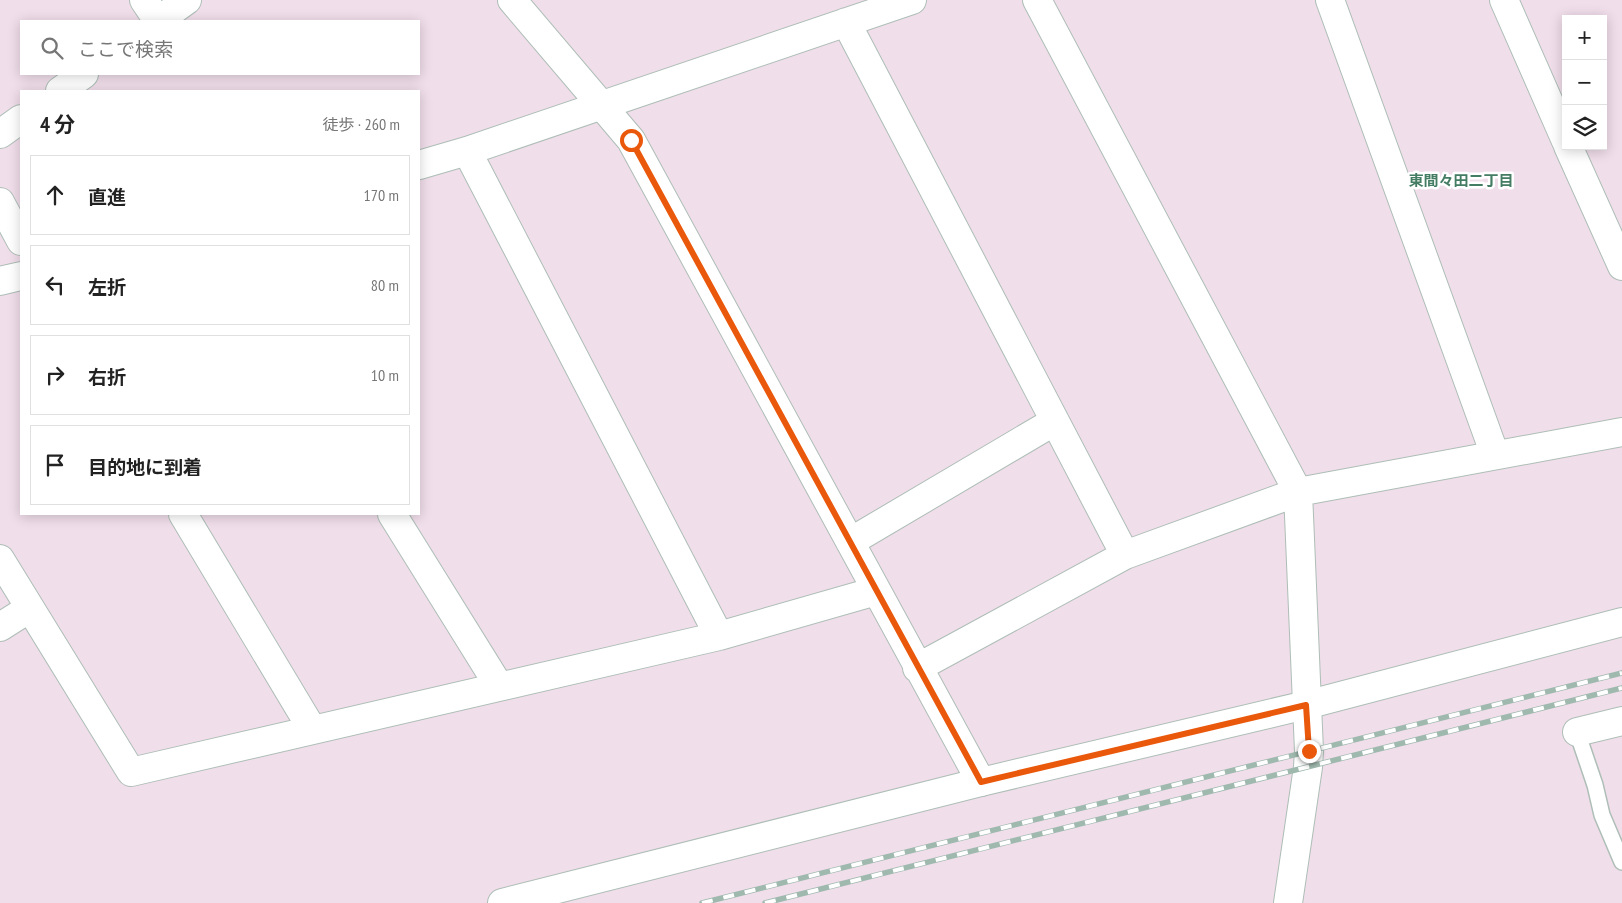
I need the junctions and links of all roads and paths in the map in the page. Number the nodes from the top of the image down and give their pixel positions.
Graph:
1 (144, 0) edge
2 (188, 0) edge
3 (512, 0) edge
4 (912, 0) edge
5 (1037, 0) edge
6 (1330, 0) edge
7 (1504, 0) edge
8 (157, 20) edge
9 (159, 20) edge
10 (846, 22) junction
11 (83, 75) edge
12 (61, 90) edge
13 (602, 104) junction
14 (20, 120) edge
15 (1562, 131) edge
16 (0, 134) edge
17 (1570, 150) edge
18 (467, 152) junction
19 (420, 165) edge
20 (0, 202) edge
21 (20, 239) edge
22 (1621, 261) edge
23 (20, 276) edge
24 (0, 281) edge
25 (1055, 421) junction
26 (1622, 432) edge
27 (1495, 455) junction
28 (1298, 492) junction
29 (184, 515) edge
30 (393, 515) edge
31 (850, 542) junction
32 (1125, 555) junction
33 (0, 559) edge
34 (876, 591) junction
35 (30, 608) junction
36 (1622, 622) edge
37 (0, 627) edge
38 (719, 636) junction
39 (917, 668) junction
40 (499, 686) junction
41 (1306, 705) junction
42 (1622, 721) edge
43 (312, 729) junction
44 (1577, 732) joint
45 (981, 782) junction
46 (1622, 862) edge
47 (502, 903) edge
48 (1288, 903) edge

1 - 8 street
2 - 9 street
3 - 13 street
4 - 10 street
5 - 28 street
6 - 27 street
7 - 15 street
10 - 13 street
10 - 25 street
11 - 12 street
13 - 18 street
13 - 31 street
14 - 16 street
17 - 22 street
18 - 19 street
18 - 38 street
20 - 21 street
23 - 24 street
25 - 31 street
25 - 32 street
26 - 27 street
27 - 28 street
28 - 32 street
28 - 41 street
29 - 43 street
30 - 40 street
31 - 34 street
32 - 39 street
33 - 35 street
34 - 38 street
34 - 39 street
35 - 37 street
35 - 43 street
36 - 41 street
38 - 40 street
39 - 45 street
40 - 43 street
41 - 45 street
41 - 48 street
42 - 44 street
44 - 46 lane
45 - 47 street

